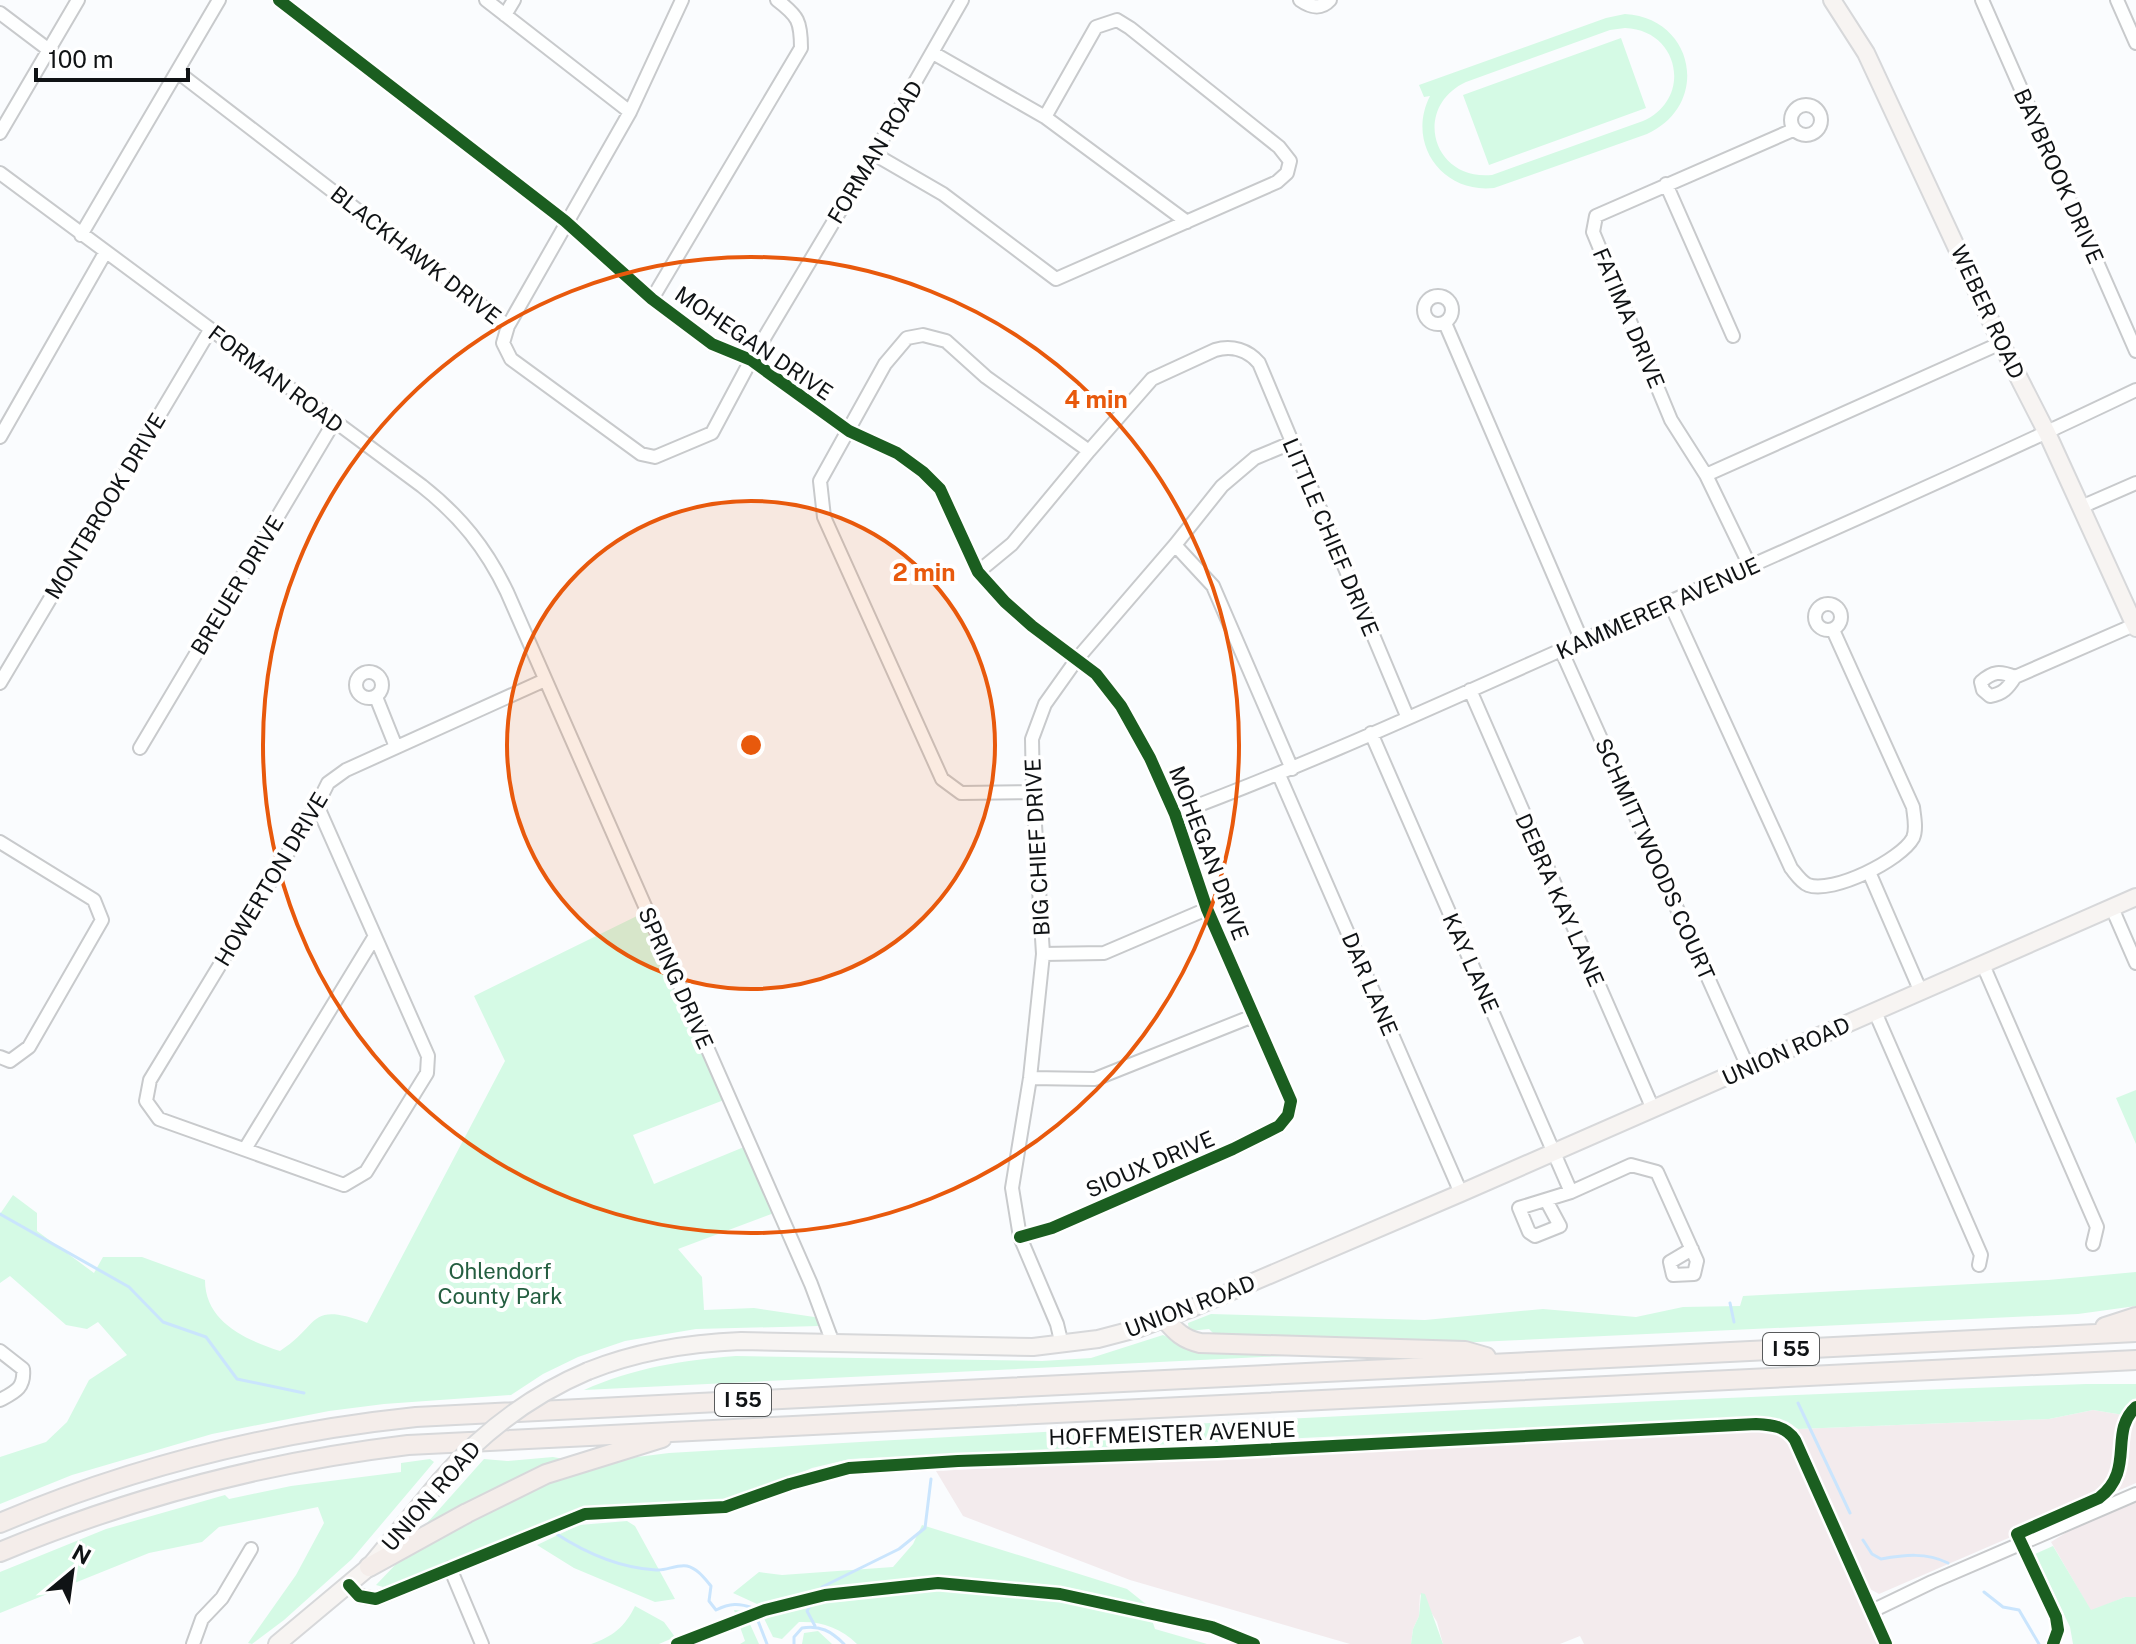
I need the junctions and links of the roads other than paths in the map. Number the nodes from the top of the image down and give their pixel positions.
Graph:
1 (78, 0) edge
2 (219, 0) edge
3 (279, 0) edge
4 (486, 0) edge
5 (514, 0) edge
6 (682, 0) edge
7 (777, 0) edge
8 (962, 0) edge
9 (1300, 0) edge
10 (1330, 0) edge
11 (1832, 0) edge
12 (1982, 0) edge
13 (2117, 0) edge
14 (0, 13) edge
15 (505, 15) junction
16 (2136, 43) edge
17 (49, 50) junction
18 (933, 53) junction
19 (179, 73) junction
20 (630, 112) junction
21 (1045, 117) junction
22 (1793, 130) dead end
23 (0, 133) edge
24 (874, 154) junction
25 (0, 173) edge
26 (1666, 184) junction
27 (565, 221) junction
28 (1187, 222) junction
29 (81, 235) junction
30 (105, 253) junction
31 (652, 299) junction
32 (1445, 323) dead end
33 (508, 326) junction
34 (210, 330) junction
35 (1733, 336) dead end
36 (2001, 343) junction
37 (2136, 351) edge
38 (751, 360) junction
39 (2136, 390) edge
40 (334, 422) junction
41 (849, 431) junction
42 (2047, 433) junction
43 (0, 437) edge
44 (1291, 443) junction
45 (675, 451) joint
46 (1089, 451) junction
47 (1706, 475) junction
48 (2136, 483) edge
49 (2081, 507) junction
50 (1175, 545) junction
51 (1750, 566) junction
52 (978, 572) junction
53 (1670, 603) junction
54 (517, 615) joint
55 (2135, 627) edge
56 (1833, 630) dead end
57 (1582, 641) junction
58 (1562, 652) junction
59 (1077, 659) junction
60 (2015, 677) dead end
61 (545, 680) junction
62 (0, 683) edge
63 (1470, 690) junction
64 (376, 697) dead end
65 (1407, 716) junction
66 (1371, 733) junction
67 (396, 747) junction
68 (140, 748) dead end
69 (1292, 769) junction
70 (1279, 775) junction
71 (1033, 792) junction
72 (317, 805) junction
73 (1175, 814) junction
74 (0, 842) edge
75 (1869, 872) junction
76 (2136, 897) edge
77 (2112, 908) junction
78 (1207, 909) junction
79 (375, 936) junction
80 (1043, 954) junction
81 (2136, 963) edge
82 (1983, 965) junction
83 (1921, 992) junction
84 (1875, 1012) junction
85 (1253, 1016) junction
86 (5, 1059) edge
87 (1748, 1067) junction
88 (1030, 1078) junction
89 (1653, 1109) junction
90 (1288, 1115) joint
91 (245, 1149) junction
92 (1554, 1152) junction
93 (1571, 1192) junction
94 (1461, 1193) junction
95 (1546, 1200) dead end
96 (1020, 1237) junction
97 (2093, 1244) dead end
98 (1692, 1249) dead end
99 (1979, 1265) dead end
100 (2136, 1317) edge
101 (1165, 1319) junction
102 (2136, 1332) edge
103 (2081, 1335) junction
104 (833, 1343) junction
105 (1062, 1345) junction
106 (0, 1351) edge
107 (2136, 1360) edge
108 (1500, 1361) junction
109 (2094, 1362) junction
110 (2136, 1369) edge
111 (0, 1400) edge
112 (690, 1430) junction
113 (2136, 1494) edge
114 (0, 1523) edge
115 (251, 1549) dead end
116 (0, 1552) edge
117 (369, 1567) junction
118 (450, 1568) junction
119 (349, 1585) junction
120 (1872, 1611) junction
121 (193, 1644) edge
122 (277, 1644) edge
123 (482, 1644) edge
124 (1886, 1644) edge

1 - 17 street
2 - 19 street
3 - 27 street, MOHEGAN DRIVE
4 - 15 street
5 - 15 street
6 - 20 street
7 - 31 street
8 - 18 street, FORMAN ROAD
9 - 10 street
11 - 36 main road, WEBER ROAD
12 - 37 street, BAYBROOK DRIVE
13 - 16 street
14 - 17 street
15 - 20 street
17 - 23 street
18 - 21 street
18 - 24 street, FORMAN ROAD
19 - 29 street
19 - 33 street, BLACKHAWK DRIVE
20 - 27 street
21 - 28 street
21 - 28 street
22 - 26 street, FATIMA DRIVE
24 - 28 street
24 - 38 street, FORMAN ROAD
25 - 29 street, FORMAN ROAD
26 - 35 street
26 - 47 street, FATIMA DRIVE
27 - 31 street, MOHEGAN DRIVE
27 - 33 street
29 - 30 street, FORMAN ROAD
30 - 34 street, FORMAN ROAD
30 - 43 street
31 - 38 street, MOHEGAN DRIVE
32 - 57 street
33 - 45 street, BLACKHAWK DRIVE
34 - 40 street, FORMAN ROAD
34 - 62 street, MONTBROOK DRIVE
36 - 42 main road, WEBER ROAD
36 - 47 street
38 - 41 street, MOHEGAN DRIVE
38 - 45 street, FORMAN ROAD
39 - 42 street, KAMMERER AVENUE
40 - 54 street, FORMAN ROAD
40 - 68 street, BREUER DRIVE
41 - 46 street
41 - 52 street, MOHEGAN DRIVE
41 - 71 street
42 - 49 main road, WEBER ROAD
42 - 51 street, KAMMERER AVENUE
44 - 46 street, LITTLE CHIEF DRIVE
44 - 50 street, BIG CHIEF DRIVE
44 - 65 street, LITTLE CHIEF DRIVE
46 - 52 street
47 - 51 street, FATIMA DRIVE
48 - 49 street
49 - 55 main road, WEBER ROAD
50 - 59 street, BIG CHIEF DRIVE
50 - 69 street
51 - 53 street, KAMMERER AVENUE
52 - 59 street, MOHEGAN DRIVE
53 - 57 street, KAMMERER AVENUE
53 - 75 street
54 - 61 street, SPRING DRIVE
55 - 60 street
56 - 75 street
57 - 58 street, KAMMERER AVENUE
58 - 63 street, KAMMERER AVENUE
58 - 87 street, SCHMITTWOODS COURT
59 - 71 street, BIG CHIEF DRIVE
59 - 73 street, MOHEGAN DRIVE
61 - 67 street, HOWERTON DRIVE
61 - 104 street, SPRING DRIVE
63 - 65 street, KAMMERER AVENUE
63 - 89 street, DEBRA KAY LANE
64 - 67 street
65 - 66 street, KAMMERER AVENUE
66 - 69 street, KAMMERER AVENUE
66 - 92 street, KAY LANE
67 - 72 street, HOWERTON DRIVE
69 - 70 street, KAMMERER AVENUE
70 - 73 street, KAMMERER AVENUE
70 - 94 street, DAR LANE
71 - 80 street, BIG CHIEF DRIVE
72 - 79 street
72 - 91 street, HOWERTON DRIVE
73 - 78 street, MOHEGAN DRIVE
74 - 86 street
75 - 83 street
76 - 77 main road, UNION ROAD
77 - 81 street
77 - 82 main road, UNION ROAD
78 - 80 street
78 - 85 street, MOHEGAN DRIVE
79 - 91 street
79 - 91 street
80 - 88 street, BIG CHIEF DRIVE
82 - 83 main road, UNION ROAD
82 - 97 street
83 - 84 main road, UNION ROAD
84 - 87 main road, UNION ROAD
84 - 99 street
85 - 88 street
85 - 90 street, MOHEGAN DRIVE
87 - 89 main road, UNION ROAD
88 - 96 street, BIG CHIEF DRIVE
89 - 92 main road, UNION ROAD
90 - 96 street, SIOUX DRIVE
92 - 93 street, KAY LANE
92 - 94 main road, UNION ROAD
93 - 95 street
93 - 98 street
94 - 101 main road, UNION ROAD
96 - 105 street, BIG CHIEF DRIVE
100 - 103 highway
101 - 105 main road, UNION ROAD
101 - 108 highway
102 - 103 highway, I 55
103 - 108 highway, I 55
104 - 105 main road, UNION ROAD
104 - 117 main road, UNION ROAD, bridge
106 - 111 street
107 - 109 highway, I 55
108 - 114 highway, I 55
109 - 110 highway
109 - 112 highway, I 55
112 - 116 highway, I 55
112 - 117 highway
113 - 120 street
115 - 121 street
117 - 119 main road, UNION ROAD
118 - 119 street, HOFFMEISTER AVENUE
118 - 120 street, HOFFMEISTER AVENUE
118 - 123 street
119 - 122 main road, UNION ROAD
120 - 124 street, HOFFMEISTER AVENUE

